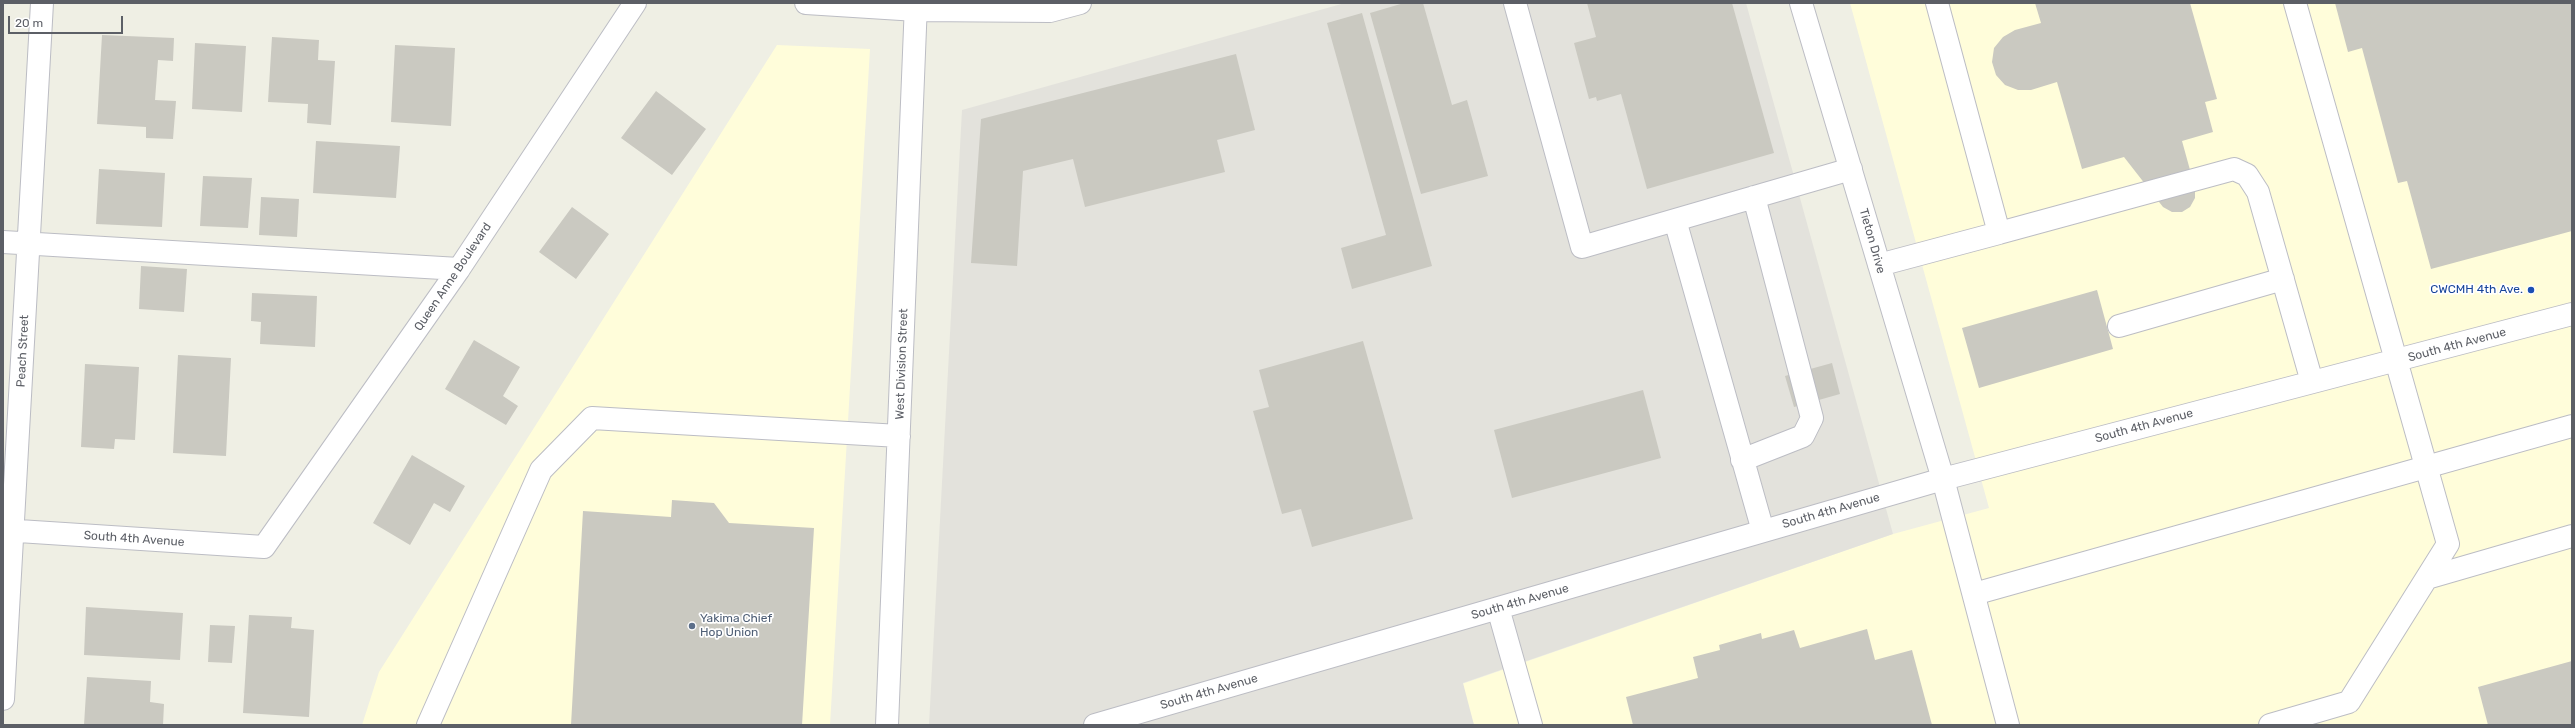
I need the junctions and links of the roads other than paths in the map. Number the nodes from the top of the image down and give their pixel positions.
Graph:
1 (42, 3) edge
2 (635, 3) edge
3 (806, 3) edge
4 (1080, 3) edge
5 (1515, 3) edge
6 (1801, 3) edge
7 (1937, 3) edge
8 (2295, 3) edge
9 (916, 7) edge
10 (1851, 169) junction
11 (1754, 197) junction
12 (1675, 220) junction
13 (1999, 233) junction
14 (3, 242) edge
15 (29, 244) junction
16 (1879, 265) junction
17 (459, 269) junction
18 (2283, 279) junction
19 (2572, 314) edge
20 (2119, 326) dead end
21 (2396, 361) junction
22 (2312, 382) junction
23 (2572, 426) edge
24 (899, 436) junction
25 (1742, 460) junction
26 (2426, 467) junction
27 (1943, 479) junction
28 (8, 531) edge
29 (1763, 531) junction
30 (2572, 536) edge
31 (264, 547) joint
32 (2427, 578) junction
33 (1974, 594) junction
34 (1498, 608) junction
35 (3, 699) edge
36 (428, 725) edge
37 (887, 725) edge
38 (1095, 725) edge
39 (1531, 725) edge
40 (2008, 725) edge
41 (2270, 725) edge

1 - 15 street, Peach Street
2 - 17 street, Queen Anne Boulevard
3 - 9 street
4 - 9 street
5 - 12 street
6 - 10 street, Tieton Drive
7 - 13 street
8 - 21 street
9 - 24 street, West Division Street
10 - 11 street
10 - 16 street, Tieton Drive
11 - 12 street
11 - 25 street
12 - 25 street
13 - 16 street
13 - 18 street
14 - 15 street
15 - 17 street
15 - 28 street, Peach Street
16 - 27 street, Tieton Drive
17 - 31 street, Queen Anne Boulevard
18 - 20 street
18 - 22 street
19 - 21 street, South 4th Avenue
21 - 22 street, South 4th Avenue
21 - 26 street
22 - 27 street, South 4th Avenue
23 - 26 street
24 - 36 street
24 - 37 street, West Division Street
25 - 29 street
26 - 32 street
26 - 33 street
27 - 29 street, South 4th Avenue
27 - 33 street, Tieton Drive
28 - 31 street, South 4th Avenue
28 - 35 street, Peach Street
29 - 34 street, South 4th Avenue
30 - 32 street
32 - 41 street
33 - 40 street, Tieton Drive
34 - 38 street, South 4th Avenue
34 - 39 street

